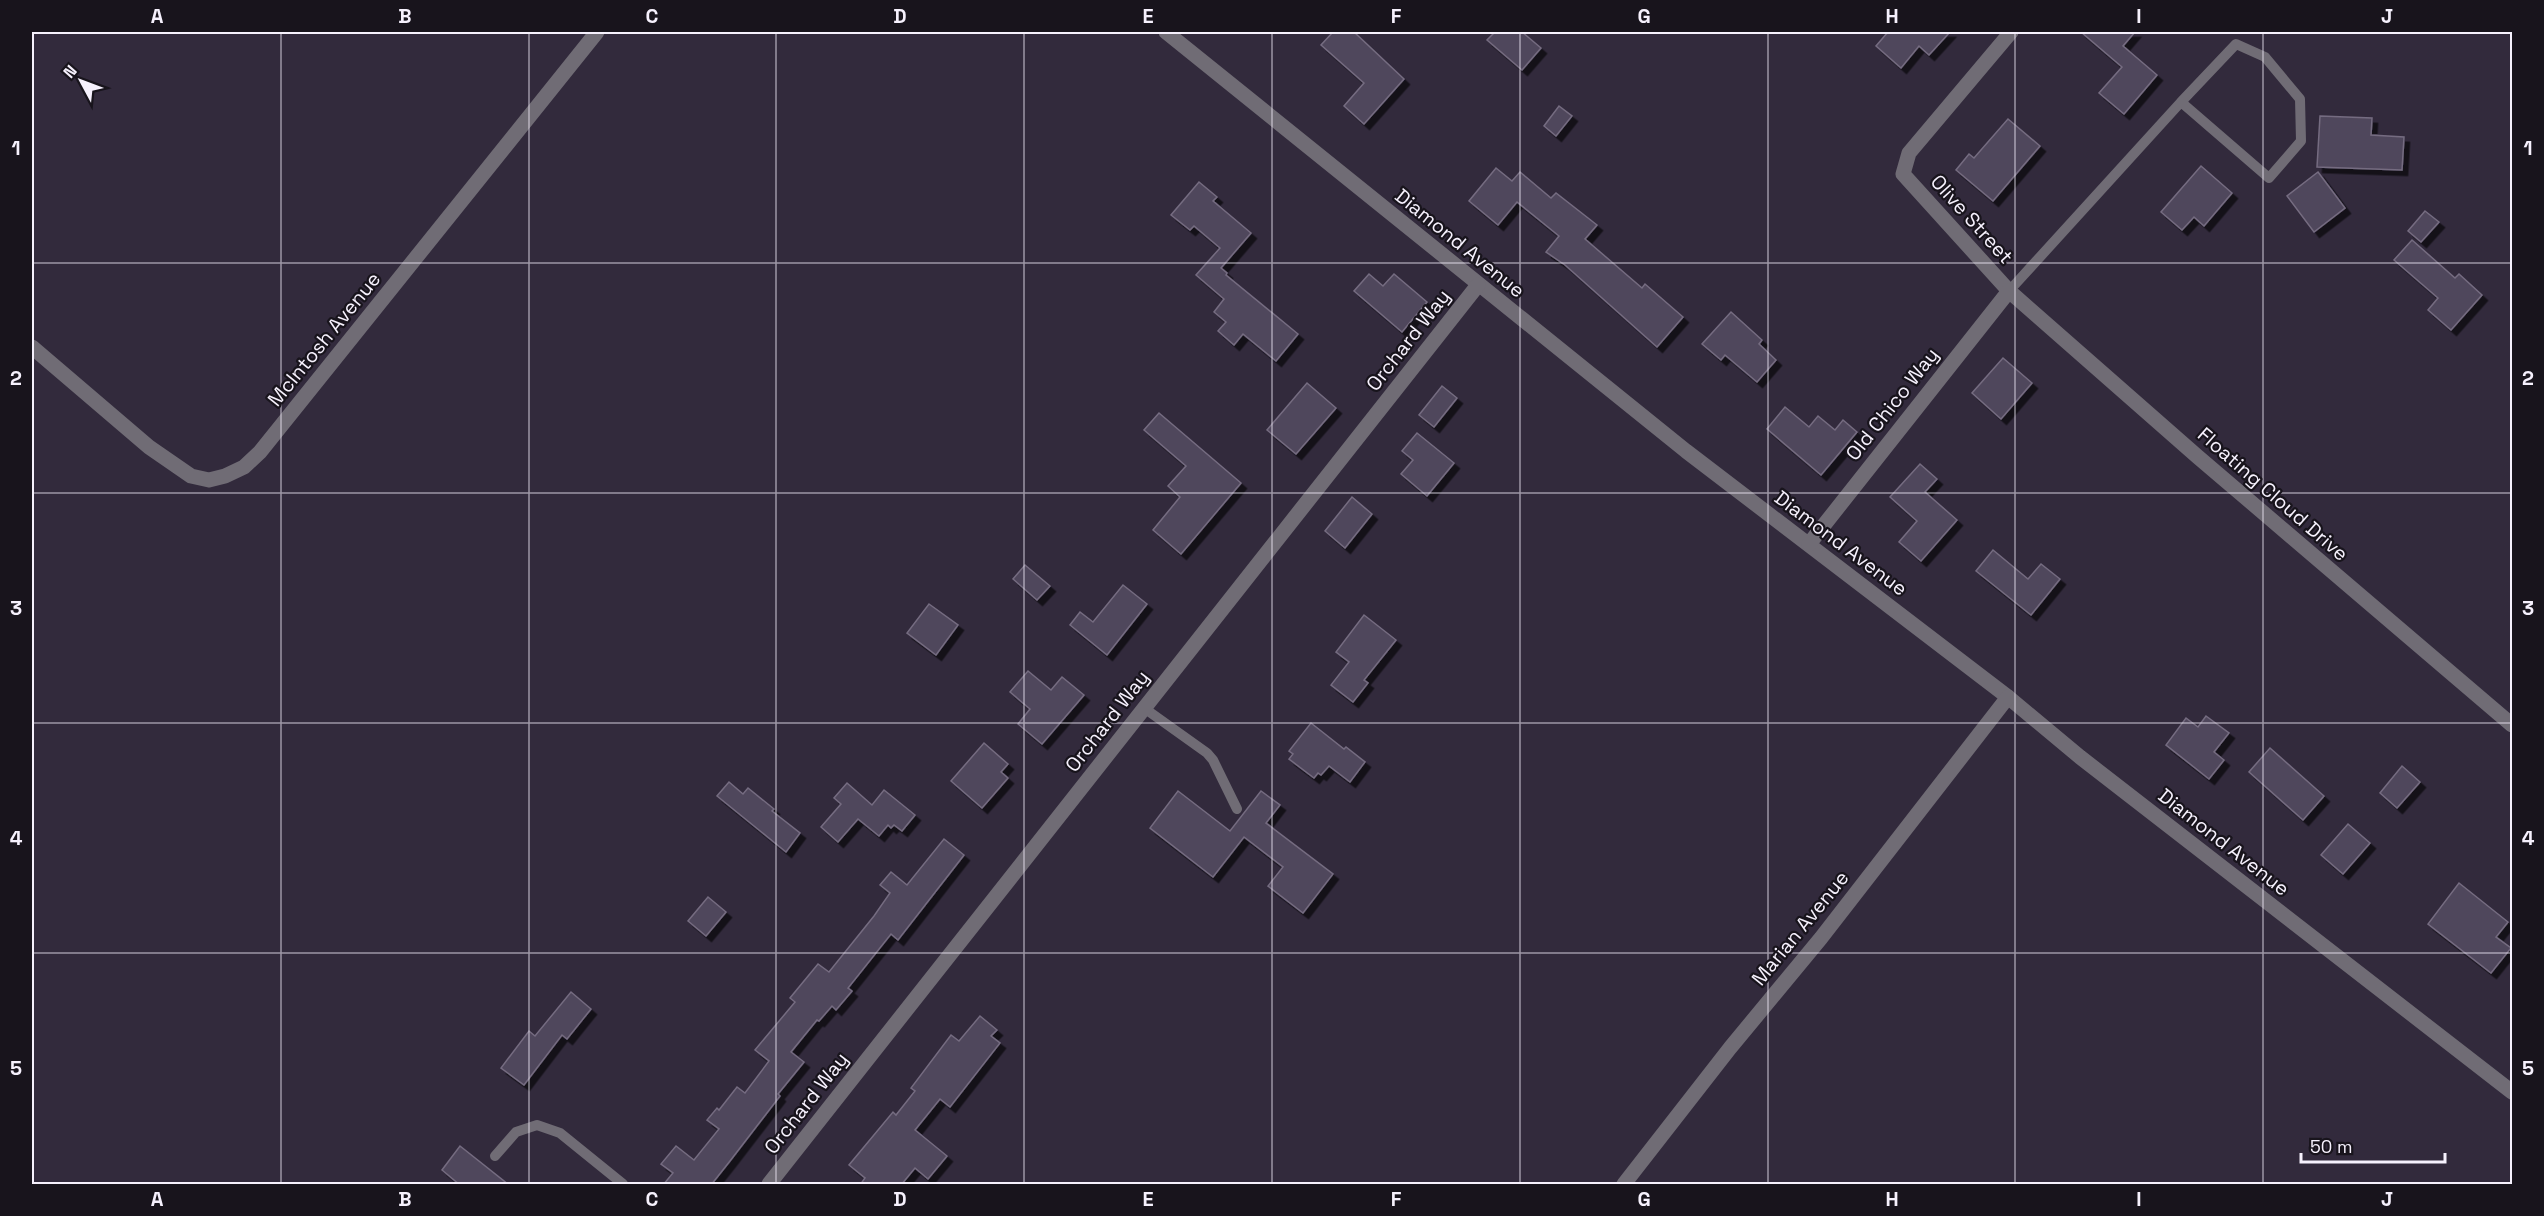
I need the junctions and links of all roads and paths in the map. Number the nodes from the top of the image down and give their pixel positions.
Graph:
1 (597, 32) edge
2 (1166, 32) edge
3 (2011, 32) edge
4 (2181, 102) junction
5 (1478, 285) junction
6 (2009, 291) junction
7 (32, 347) edge
8 (1809, 544) junction
9 (2008, 697) junction
10 (1144, 708) junction
11 (2512, 725) edge
12 (1237, 809) dead end
13 (2512, 1092) edge
14 (495, 1156) dead end
15 (623, 1185) edge
16 (769, 1185) edge
17 (1624, 1185) edge

1 - 7 street, McIntosh Avenue
2 - 5 street, Diamond Avenue
3 - 6 street, Olive Street
4 - 4 lane
4 - 6 lane
5 - 8 street, Diamond Avenue
5 - 10 street, Orchard Way
6 - 8 street, Old Chico Way
6 - 11 street, Floating Cloud Drive
8 - 9 street, Diamond Avenue
9 - 13 street, Diamond Avenue
9 - 17 street, Marian Avenue
10 - 12 lane
10 - 16 street, Orchard Way
14 - 15 lane

